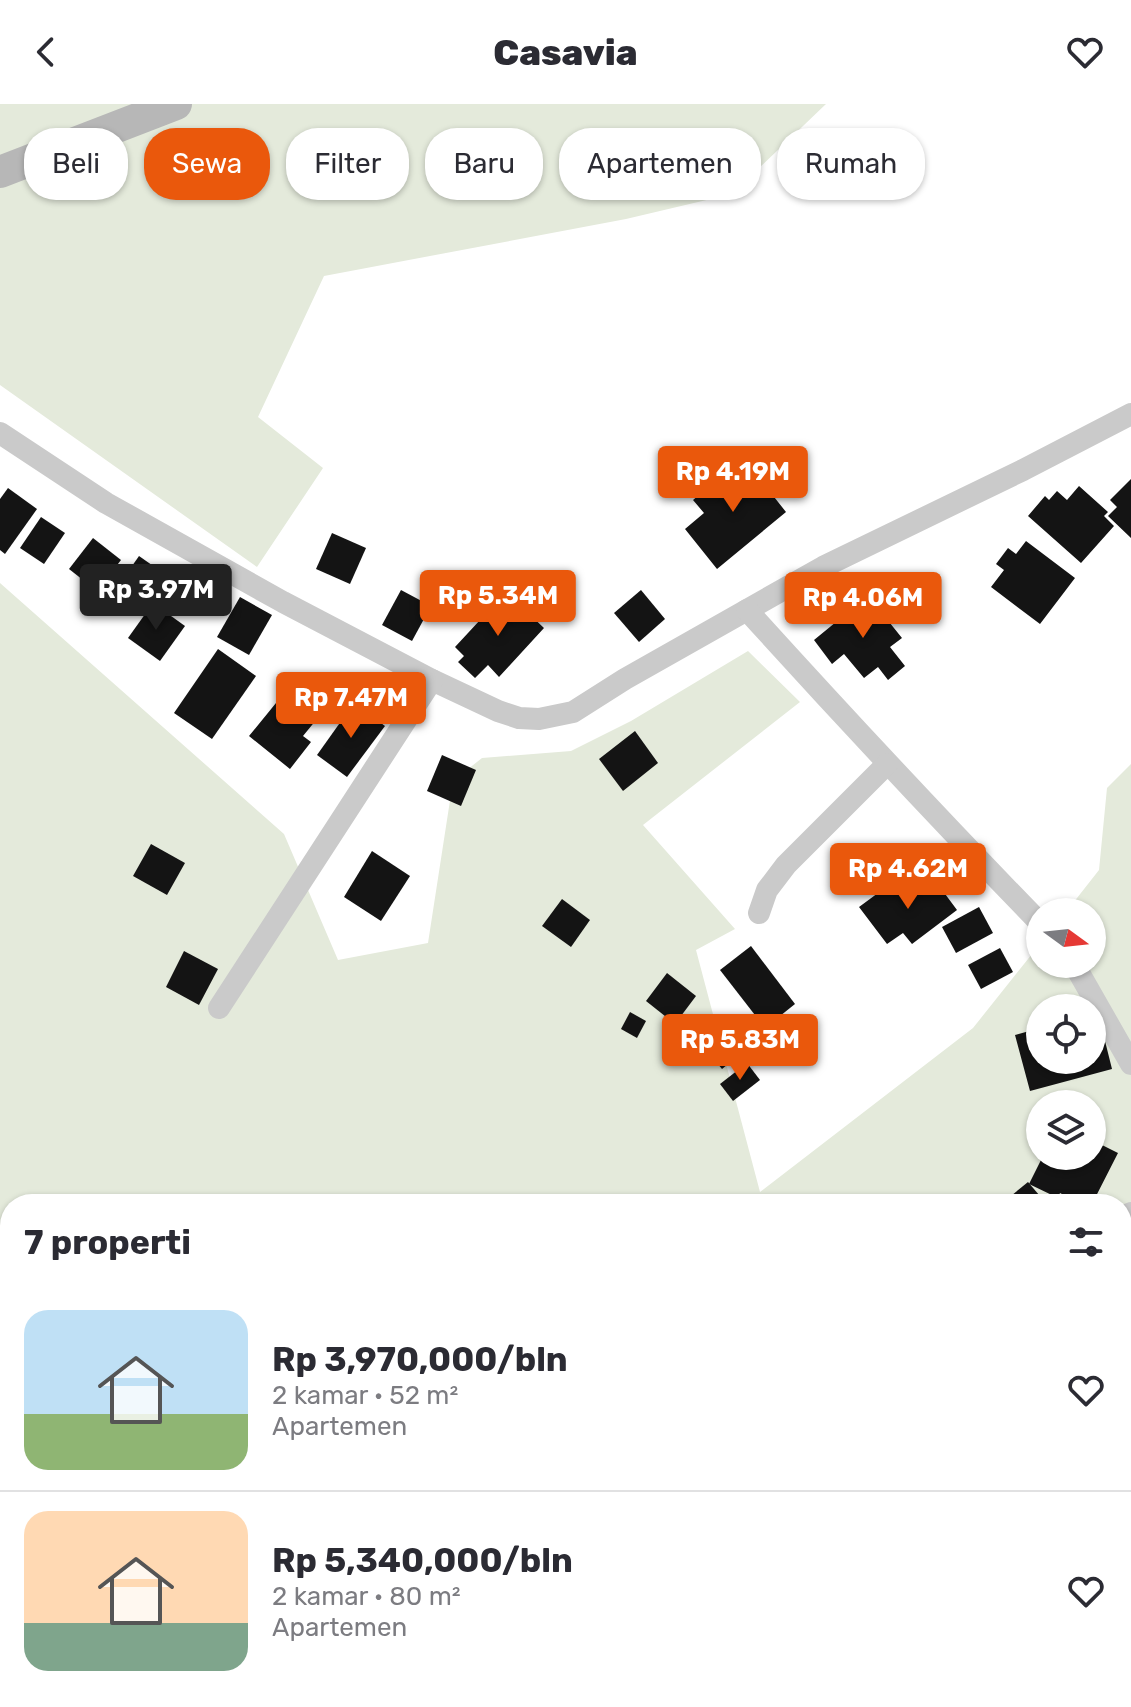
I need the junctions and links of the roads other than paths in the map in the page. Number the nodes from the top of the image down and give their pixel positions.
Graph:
1 (176, 104) edge
2 (0, 172) edge
3 (1131, 414) edge
4 (0, 433) edge
5 (747, 610) junction
6 (432, 680) junction
7 (887, 764) junction
8 (1026, 908) edge
9 (759, 913) dead end
10 (1082, 978) edge
11 (219, 1008) dead end
12 (1131, 1064) edge

1 - 2 main road
3 - 5 street
4 - 6 street
5 - 6 street
5 - 7 street
6 - 11 street
7 - 8 street
7 - 9 street
10 - 12 street

